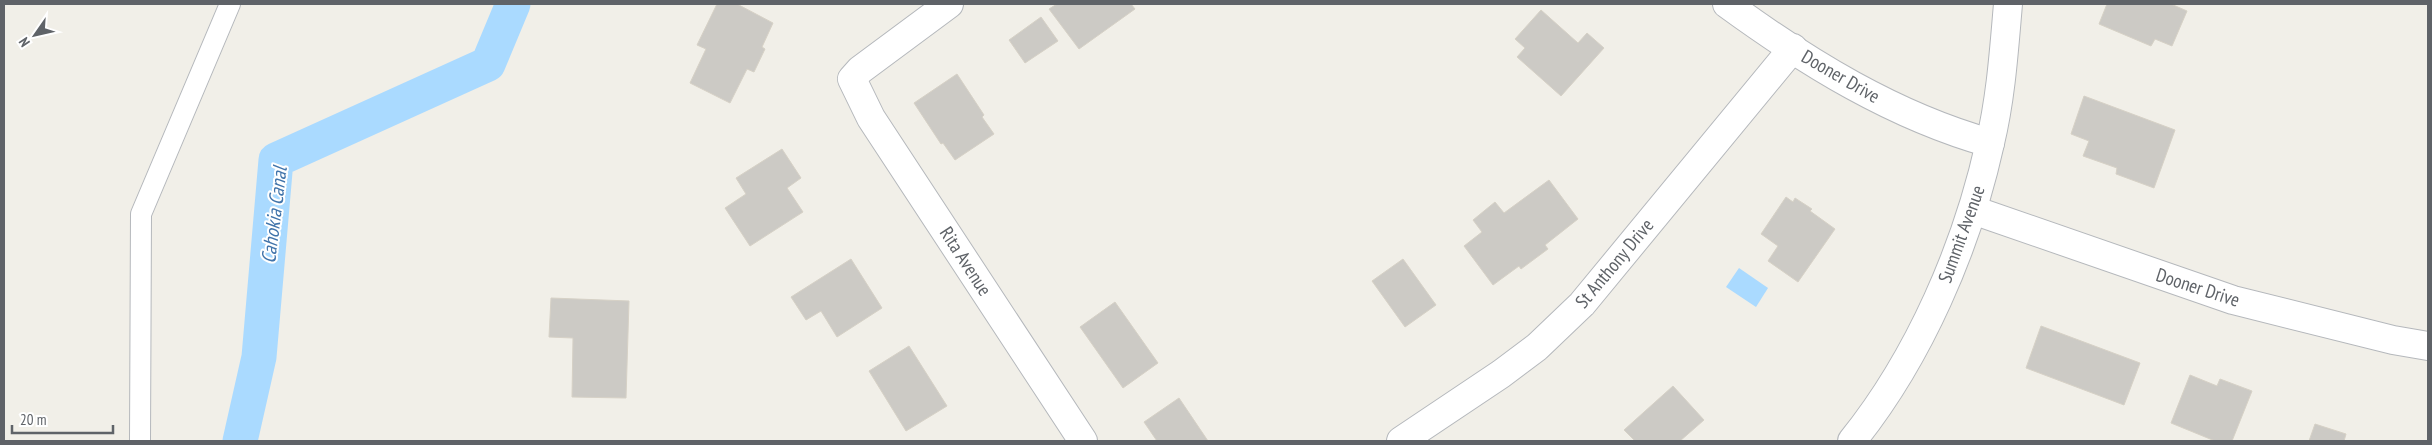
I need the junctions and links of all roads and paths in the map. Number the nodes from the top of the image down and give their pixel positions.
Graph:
1 (230, 4) edge
2 (949, 4) edge
3 (1727, 4) edge
4 (2008, 4) edge
5 (1793, 48) junction
6 (1990, 143) junction
7 (1973, 210) junction
8 (2428, 346) edge
9 (140, 441) edge
10 (1083, 441) edge
11 (1401, 441) edge
12 (1852, 441) edge

1 - 9 lane
2 - 10 street, Rita Avenue
3 - 5 street, Dooner Drive
4 - 6 street, Summit Avenue
5 - 6 street, Dooner Drive
5 - 11 street, St Anthony Drive
6 - 7 street, Summit Avenue
7 - 8 street, Dooner Drive
7 - 12 street, Summit Avenue

